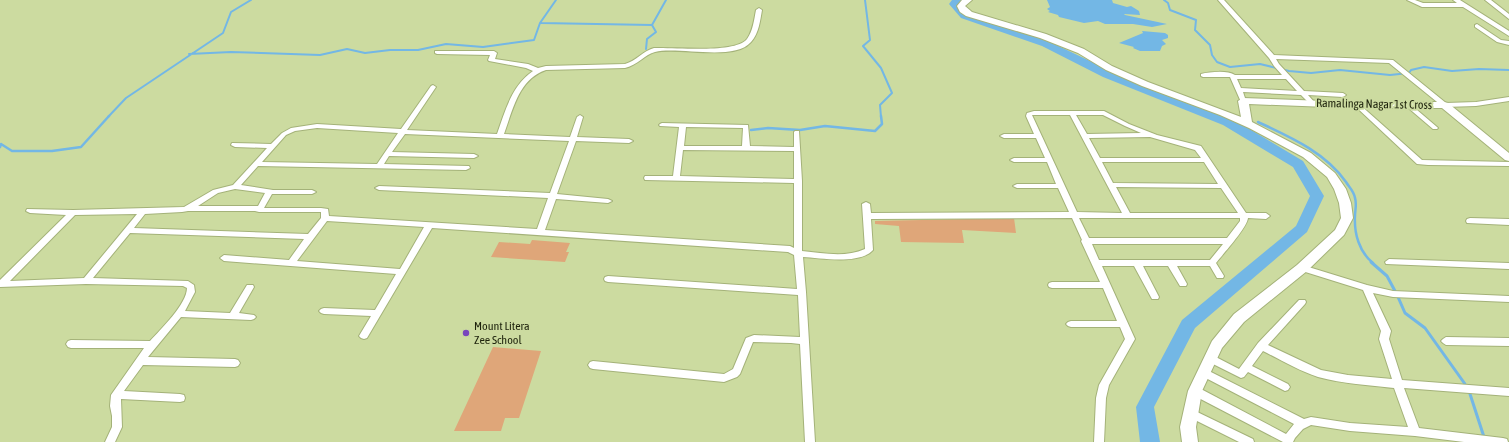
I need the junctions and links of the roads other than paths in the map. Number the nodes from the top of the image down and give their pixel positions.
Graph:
1 (968, 0) edge
2 (1221, 0) edge
3 (1410, 0) edge
4 (1435, 0) edge
5 (1456, 0) edge
6 (1488, 0) edge
7 (1442, 5) junction
8 (1463, 5) junction
9 (759, 10) dead end
10 (1509, 17) edge
11 (1497, 25) junction
12 (1477, 26) dead end
13 (1509, 26) edge
14 (1509, 34) edge
15 (1509, 43) edge
16 (438, 52) dead end
17 (1272, 57) junction
18 (536, 70) junction
19 (1203, 75) dead end
20 (1286, 75) junction
21 (1233, 77) junction
22 (432, 88) dead end
23 (1238, 90) junction
24 (1303, 93) junction
25 (1343, 95) dead end
26 (1509, 99) edge
27 (1242, 101) junction
28 (1313, 104) junction
29 (1357, 105) junction
30 (1408, 105) junction
31 (1444, 105) junction
32 (1072, 112) junction
33 (580, 117) dead end
34 (1247, 123) junction
35 (662, 125) dead end
36 (683, 125) junction
37 (1435, 128) dead end
38 (404, 132) junction
39 (797, 132) dead end
40 (500, 136) junction
41 (1004, 136) dead end
42 (1038, 136) junction
43 (1085, 136) junction
44 (1155, 136) junction
45 (573, 139) junction
46 (628, 141) dead end
47 (235, 145) dead end
48 (274, 146) junction
49 (680, 148) junction
50 (746, 149) junction
51 (797, 149) junction
52 (387, 154) junction
53 (474, 156) dead end
54 (1509, 158) edge
55 (1014, 160) dead end
56 (1049, 160) junction
57 (1099, 160) junction
58 (1206, 160) junction
59 (257, 164) junction
60 (1509, 164) edge
61 (379, 166) junction
62 (466, 168) dead end
63 (648, 178) dead end
64 (676, 179) junction
65 (798, 181) junction
66 (1112, 185) junction
67 (1017, 186) dead end
68 (1061, 186) junction
69 (1224, 186) junction
70 (235, 187) junction
71 (379, 188) dead end
72 (270, 192) junction
73 (312, 192) dead end
74 (554, 196) junction
75 (608, 201) dead end
76 (866, 204) dead end
77 (260, 208) junction
78 (188, 209) junction
79 (144, 210) junction
80 (30, 211) dead end
81 (73, 213) junction
82 (1074, 215) junction
83 (1128, 215) junction
84 (866, 216) junction
85 (1244, 216) junction
86 (1266, 216) dead end
87 (325, 218) junction
88 (1470, 221) dead end
89 (1509, 222) edge
90 (429, 225) junction
91 (128, 230) junction
92 (540, 232) junction
93 (311, 237) junction
94 (1085, 241) junction
95 (1229, 241) junction
96 (798, 254) junction
97 (224, 258) dead end
98 (1389, 262) dead end
99 (291, 263) junction
100 (1096, 263) junction
101 (1137, 263) junction
102 (1171, 263) junction
103 (1212, 263) junction
104 (1509, 266) edge
105 (1302, 268) junction
106 (402, 272) junction
107 (1220, 276) dead end
108 (608, 278) dead end
109 (86, 281) junction
110 (0, 284) edge
111 (1183, 284) dead end
112 (1052, 285) dead end
113 (1106, 285) junction
114 (250, 286) dead end
115 (1366, 288) junction
116 (802, 292) junction
117 (1155, 297) dead end
118 (1509, 299) edge
119 (1302, 302) dead end
120 (324, 311) dead end
121 (378, 313) junction
122 (179, 314) junction
123 (233, 316) junction
124 (251, 317) dead end
125 (1071, 324) dead end
126 (1124, 324) junction
127 (364, 336) dead end
128 (805, 341) junction
129 (1446, 341) dead end
130 (1509, 342) edge
131 (70, 344) dead end
132 (152, 345) junction
133 (1261, 346) junction
134 (1210, 358) junction
135 (141, 361) junction
136 (235, 363) dead end
137 (593, 365) dead end
138 (1246, 367) junction
139 (1203, 372) junction
140 (1398, 384) junction
141 (1284, 387) dead end
142 (1195, 391) junction
143 (1509, 392) edge
144 (116, 395) junction
145 (180, 398) dead end
146 (1191, 413) junction
147 (1302, 423) junction
148 (1415, 432) junction
149 (1289, 441) edge
150 (110, 442) edge
151 (810, 442) edge
152 (1099, 442) edge
153 (1190, 442) edge
154 (1249, 442) edge
155 (1503, 442) edge

1 - 34 street
2 - 17 street
3 - 7 street
4 - 7 street
5 - 8 street
6 - 10 street
7 - 8 street
8 - 11 street
9 - 18 street
11 - 13 street
11 - 14 street
12 - 15 street
16 - 18 street
17 - 20 street
17 - 31 street
18 - 40 street
19 - 21 street
20 - 21 street
20 - 24 street
21 - 23 street
22 - 38 street
23 - 24 street
23 - 27 street
24 - 25 street
24 - 28 street
26 - 31 street
27 - 28 street, Ramalinga Nagar 1st Cross
27 - 34 street
28 - 29 street, Ramalinga Nagar 1st Cross
29 - 30 street, Ramalinga Nagar 1st Cross
29 - 60 street
30 - 31 street, Ramalinga Nagar 1st Cross
30 - 37 street
31 - 54 street, Ramalinga Nagar 1st Cross
32 - 42 street
32 - 43 street
32 - 44 street
33 - 45 street
34 - 105 street
35 - 36 street
36 - 49 street
36 - 50 street
38 - 40 street
38 - 48 street
38 - 52 street
39 - 51 street
40 - 45 street
41 - 42 street
42 - 56 street
43 - 44 street
43 - 57 street
44 - 58 street
45 - 46 street
45 - 74 street
47 - 48 street
48 - 59 street
49 - 50 street
49 - 64 street
50 - 51 street
51 - 65 street
52 - 53 street
52 - 61 street
55 - 56 street
56 - 68 street
57 - 58 street
57 - 66 street
58 - 69 street
59 - 61 street
59 - 70 street
61 - 62 street
63 - 64 street
64 - 65 street
65 - 96 street
66 - 69 street
66 - 83 street
67 - 68 street
68 - 82 street
69 - 85 street
70 - 72 street
70 - 78 street
71 - 74 street
72 - 73 street
72 - 77 street
74 - 75 street
74 - 92 street
76 - 84 street
77 - 78 street
77 - 87 street
78 - 79 street
79 - 81 street
79 - 91 street
80 - 81 street
81 - 110 street
82 - 83 street
82 - 84 street
82 - 94 street
83 - 85 street
84 - 96 street
85 - 86 street
85 - 95 street
87 - 90 street
87 - 93 street
88 - 89 street
90 - 92 street
90 - 106 street
91 - 93 street
91 - 109 street
92 - 96 street
93 - 99 street
94 - 95 street
94 - 100 street
95 - 103 street
96 - 116 street
97 - 99 street
98 - 104 street
99 - 106 street
100 - 101 street
100 - 113 street
101 - 102 street
101 - 117 street
102 - 103 street
102 - 111 street
103 - 107 street
105 - 115 street
105 - 134 street
106 - 121 street
108 - 116 street
109 - 110 street
109 - 122 street
112 - 113 street
113 - 126 street
114 - 123 street
115 - 118 street
115 - 140 street
116 - 128 street
119 - 133 street
120 - 121 street
121 - 127 street
122 - 123 street
122 - 132 street
123 - 124 street
125 - 126 street
126 - 152 street
128 - 137 street
128 - 151 street
129 - 130 street
131 - 132 street
132 - 135 street
133 - 138 street
133 - 140 street
134 - 138 street
134 - 139 street
135 - 136 street
135 - 144 street
138 - 141 street
139 - 142 street
139 - 147 street
140 - 143 street
140 - 148 street
142 - 146 street
142 - 149 street
144 - 145 street
144 - 150 street
146 - 153 street
146 - 154 street
147 - 148 street
147 - 149 street
148 - 155 street

